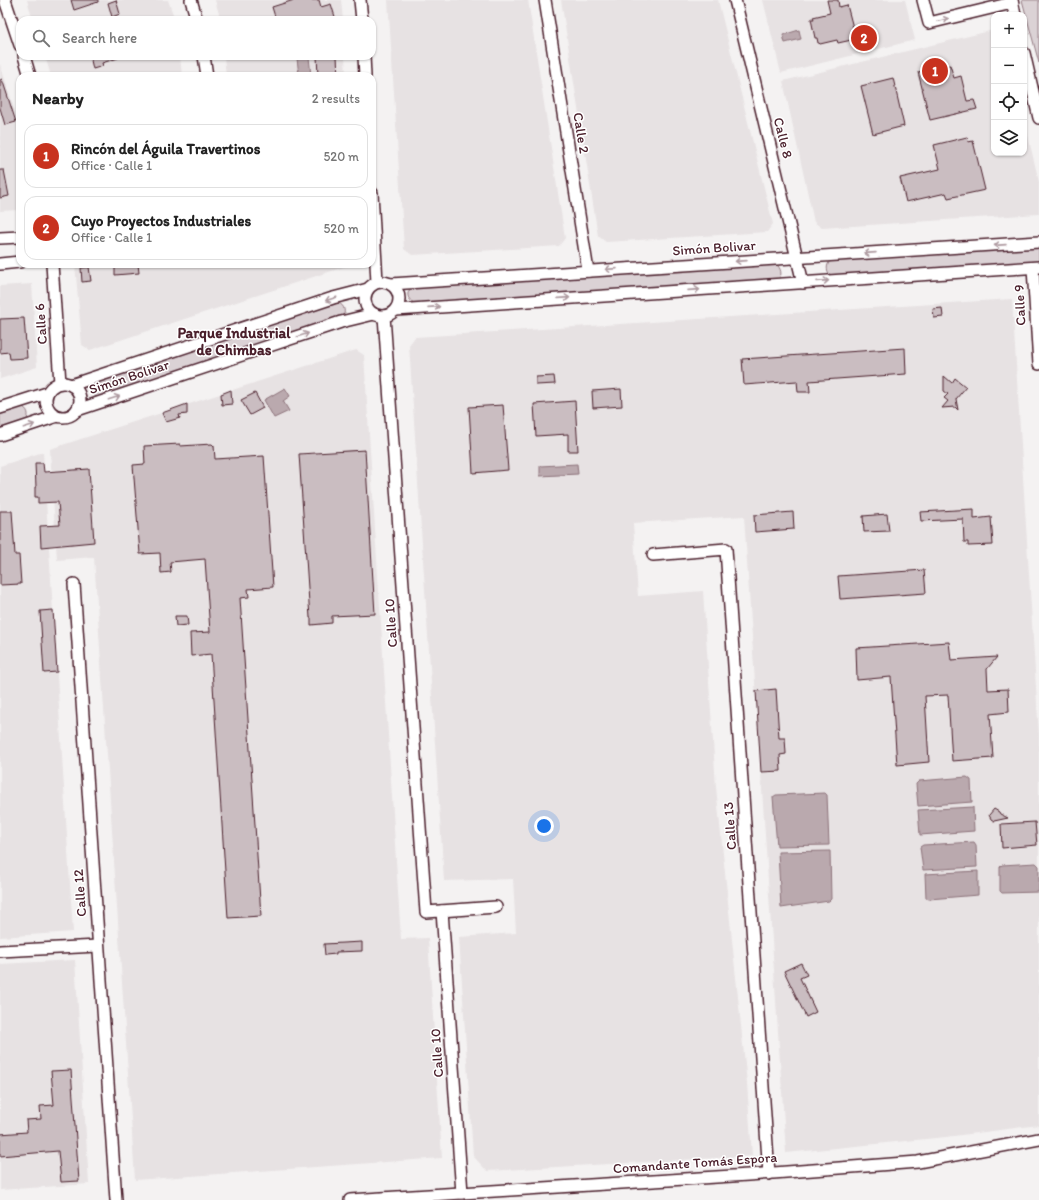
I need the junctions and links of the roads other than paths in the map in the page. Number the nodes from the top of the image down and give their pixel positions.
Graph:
1 (5, 0) edge
2 (191, 0) edge
3 (360, 0) edge
4 (545, 0) edge
5 (735, 0) edge
6 (923, 0) edge
7 (1012, 1) edge
8 (1014, 12) edge
9 (196, 16) edge
10 (362, 16) edge
11 (16, 33) edge
12 (25, 60) edge
13 (205, 60) edge
14 (364, 60) edge
15 (1027, 66) edge
16 (29, 72) edge
17 (206, 72) edge
18 (365, 72) edge
19 (1039, 118) edge
20 (16, 237) edge
21 (0, 238) edge
22 (1039, 242) edge
23 (797, 257) junction
24 (16, 262) edge
25 (0, 264) edge
26 (52, 268) edge
27 (373, 268) edge
28 (1036, 268) edge
29 (588, 271) junction
30 (803, 283) junction
31 (391, 284) junction
32 (373, 285) junction
33 (396, 310) junction
34 (379, 315) junction
35 (1039, 364) edge
36 (65, 384) junction
37 (47, 393) junction
38 (0, 408) edge
39 (76, 410) junction
40 (57, 416) junction
41 (0, 435) edge
42 (653, 555) dead end
43 (74, 584) dead end
44 (496, 907) dead end
45 (442, 911) junction
46 (98, 946) junction
47 (0, 951) edge
48 (1039, 1140) edge
49 (769, 1174) junction
50 (462, 1193) junction
51 (116, 1200) edge
52 (350, 1200) edge

1 - 11 street
2 - 9 street
3 - 10 street
4 - 29 street, Calle 2
5 - 23 street, Calle 8
6 -> 7 street
7 - 8 street
12 - 16 street
13 - 17 street
14 - 18 street
15 - 19 street
20 - 21 street
22 -> 23 street, Simón Bolivar
23 -> 29 street, Simón Bolivar
23 - 30 street, Calle 8
24 - 25 street
26 - 36 street, Calle 6
27 - 32 street
30 -> 28 street
28 - 35 street, Calle 9
29 - 31 street, Simón Bolivar
33 -> 30 street
31 - 32 street
31 - 33 street
32 - 34 street
32 -> 36 street, Simón Bolivar
33 - 34 street
39 -> 34 street, Simón Bolivar
34 - 45 street, Calle 10
36 - 37 street
36 - 39 street
37 - 38 street
37 - 40 street
39 - 40 street
41 -> 40 street
42 - 49 street, Calle 13
43 - 46 street, Calle 12
44 - 45 street, Calle 10
45 - 50 street, Calle 10
46 - 47 street
46 - 51 street, Calle 12
48 - 49 street, Comandante Tomás Espora
49 - 50 street, Comandante Tomás Espora
50 - 52 street, Comandante Tomás Espora

